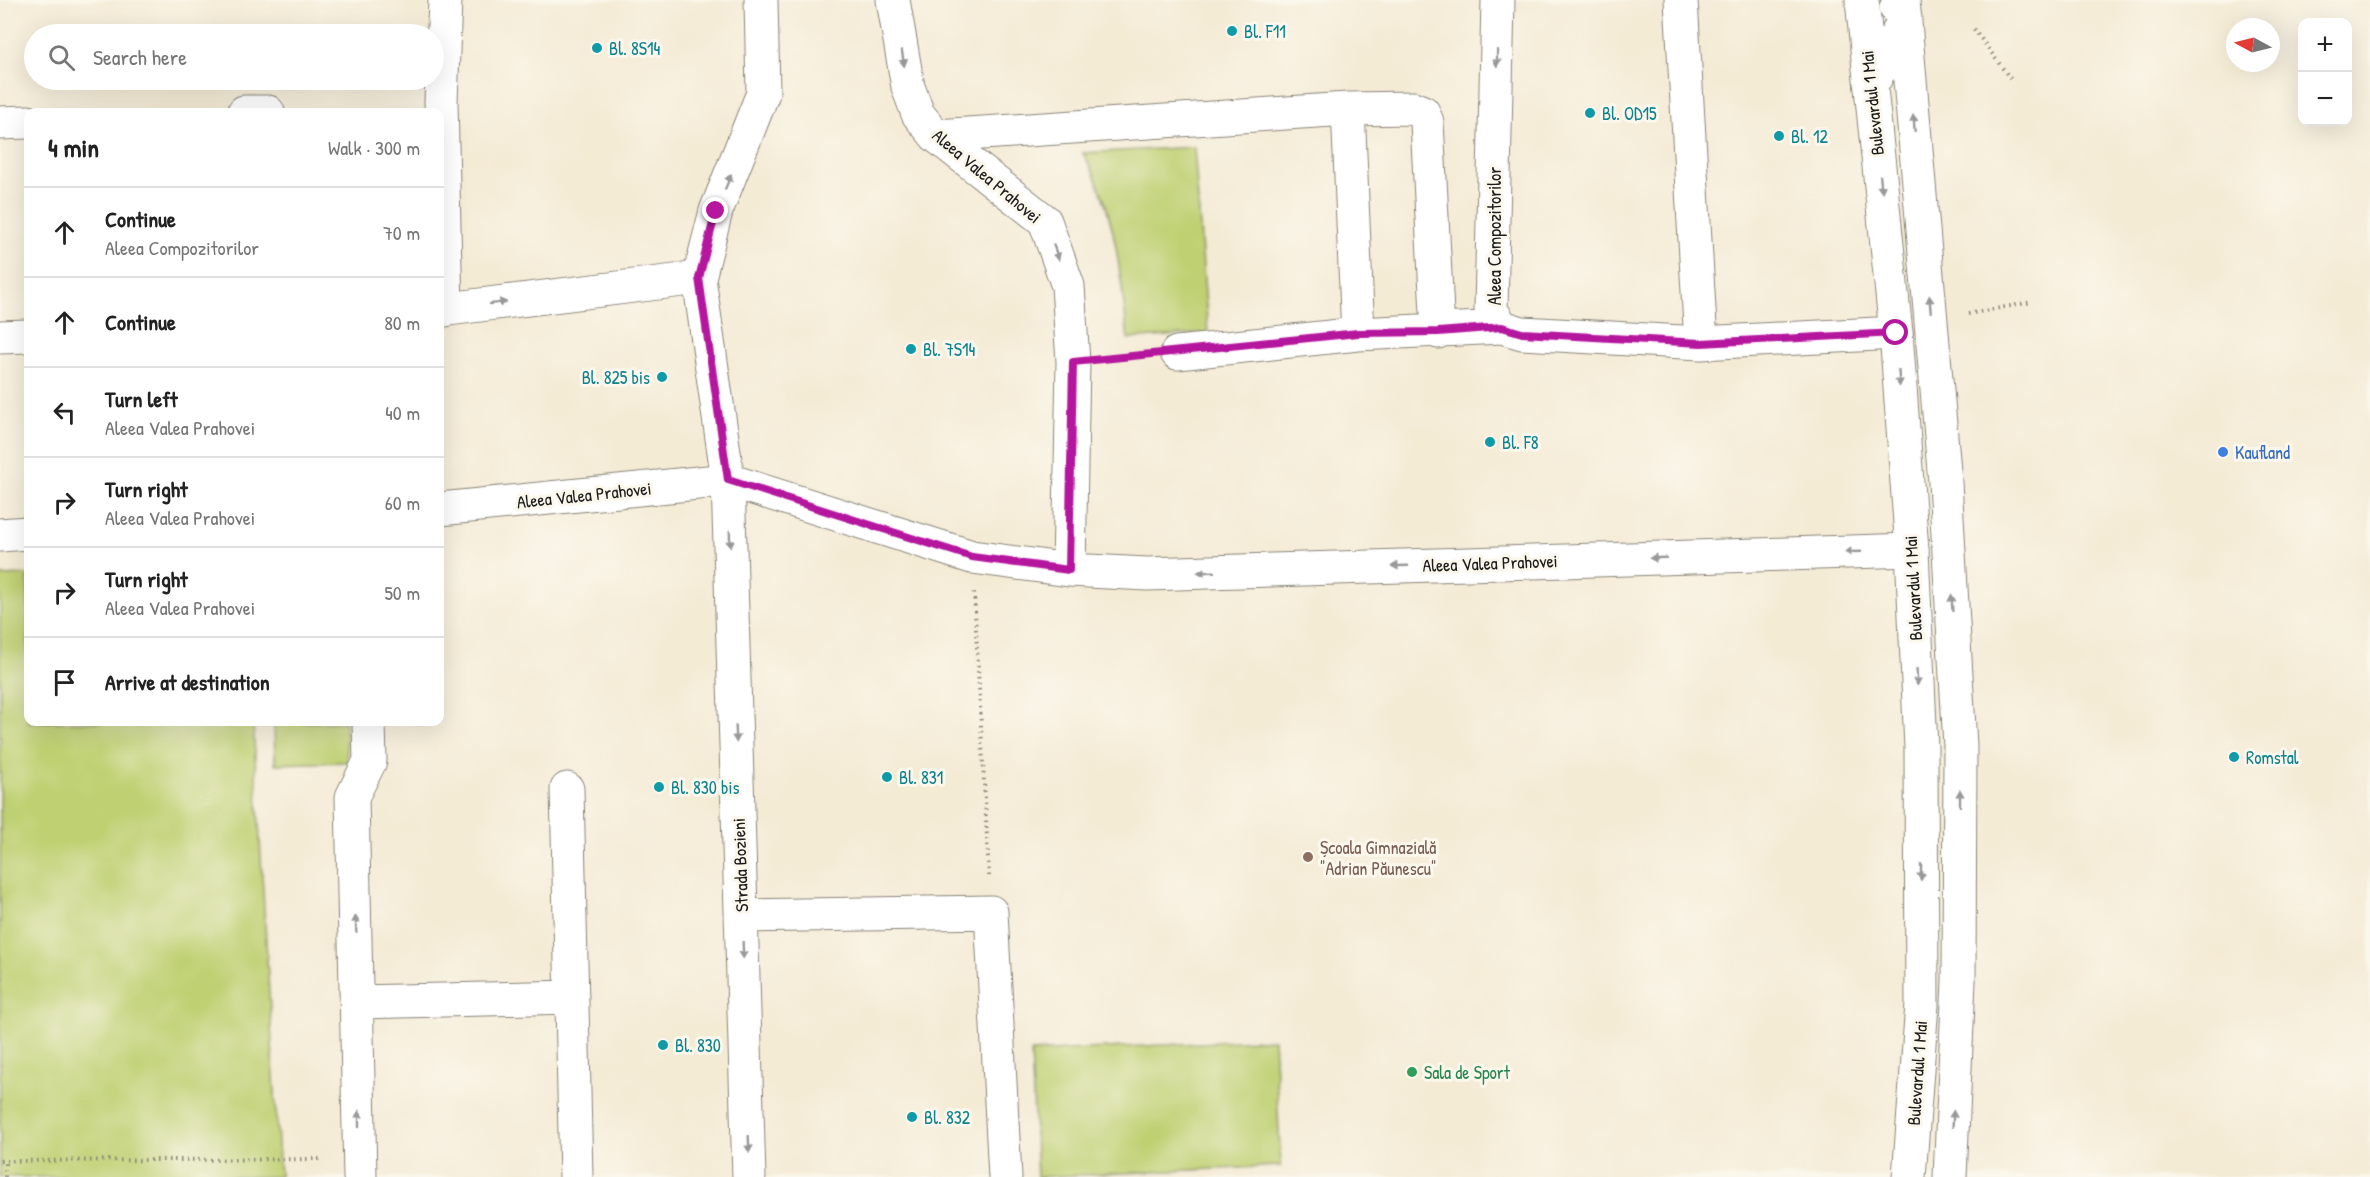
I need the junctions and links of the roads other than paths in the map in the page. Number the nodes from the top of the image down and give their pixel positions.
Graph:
1 (445, 0) edge
2 (761, 0) edge
3 (893, 0) edge
4 (1498, 0) edge
5 (1681, 0) edge
6 (1862, 0) edge
7 (1899, 6) edge
8 (444, 26) edge
9 (1871, 87) junction
10 (441, 90) edge
11 (441, 108) edge
12 (1348, 109) junction
13 (24, 122) edge
14 (0, 123) edge
15 (936, 136) junction
16 (699, 278) junction
17 (444, 310) edge
18 (1502, 327) junction
19 (1438, 332) junction
20 (1358, 333) junction
21 (1896, 333) junction
22 (24, 336) edge
23 (0, 338) edge
24 (1701, 343) junction
25 (1177, 353) road end
26 (728, 480) junction
27 (444, 509) edge
28 (24, 533) edge
29 (0, 535) edge
30 (1912, 550) junction
31 (1069, 570) junction
32 (369, 726) edge
33 (567, 789) dead end
34 (742, 916) junction
35 (572, 998) junction
36 (358, 1002) junction
37 (360, 1168) edge
38 (576, 1177) edge
39 (750, 1177) edge
40 (1005, 1177) edge
41 (1909, 1177) edge
42 (1950, 1177) edge

1 - 8 street
16 -> 2 street
3 -> 15 street, Aleea Valea Prahovei
4 -> 18 street, Aleea Compozitorilor
5 - 24 street
6 - 9 street, Bulevardul 1 Mai
7 - 9 street
42 -> 7 street, Bulevardul 1 Mai
9 -> 21 street, Bulevardul 1 Mai
10 - 11 street
12 - 15 street
12 - 19 street
12 - 20 street
13 - 14 street
15 -> 31 street, Aleea Valea Prahovei
17 -> 16 street
16 - 26 street
18 - 19 street
18 - 24 street, Aleea Compozitorilor
19 - 20 street
20 - 25 street
21 - 24 street, Aleea Compozitorilor
21 -> 30 street, Bulevardul 1 Mai
22 - 23 street
26 - 27 street, Aleea Valea Prahovei
26 - 31 street, Aleea Valea Prahovei
26 -> 34 street, Strada Bozieni
28 - 29 street
30 -> 31 street, Aleea Valea Prahovei
30 -> 41 street, Bulevardul 1 Mai
36 -> 32 street
33 - 35 street
34 -> 39 street, Strada Bozieni
34 - 40 street
35 - 36 street
35 - 38 street
37 -> 36 street

